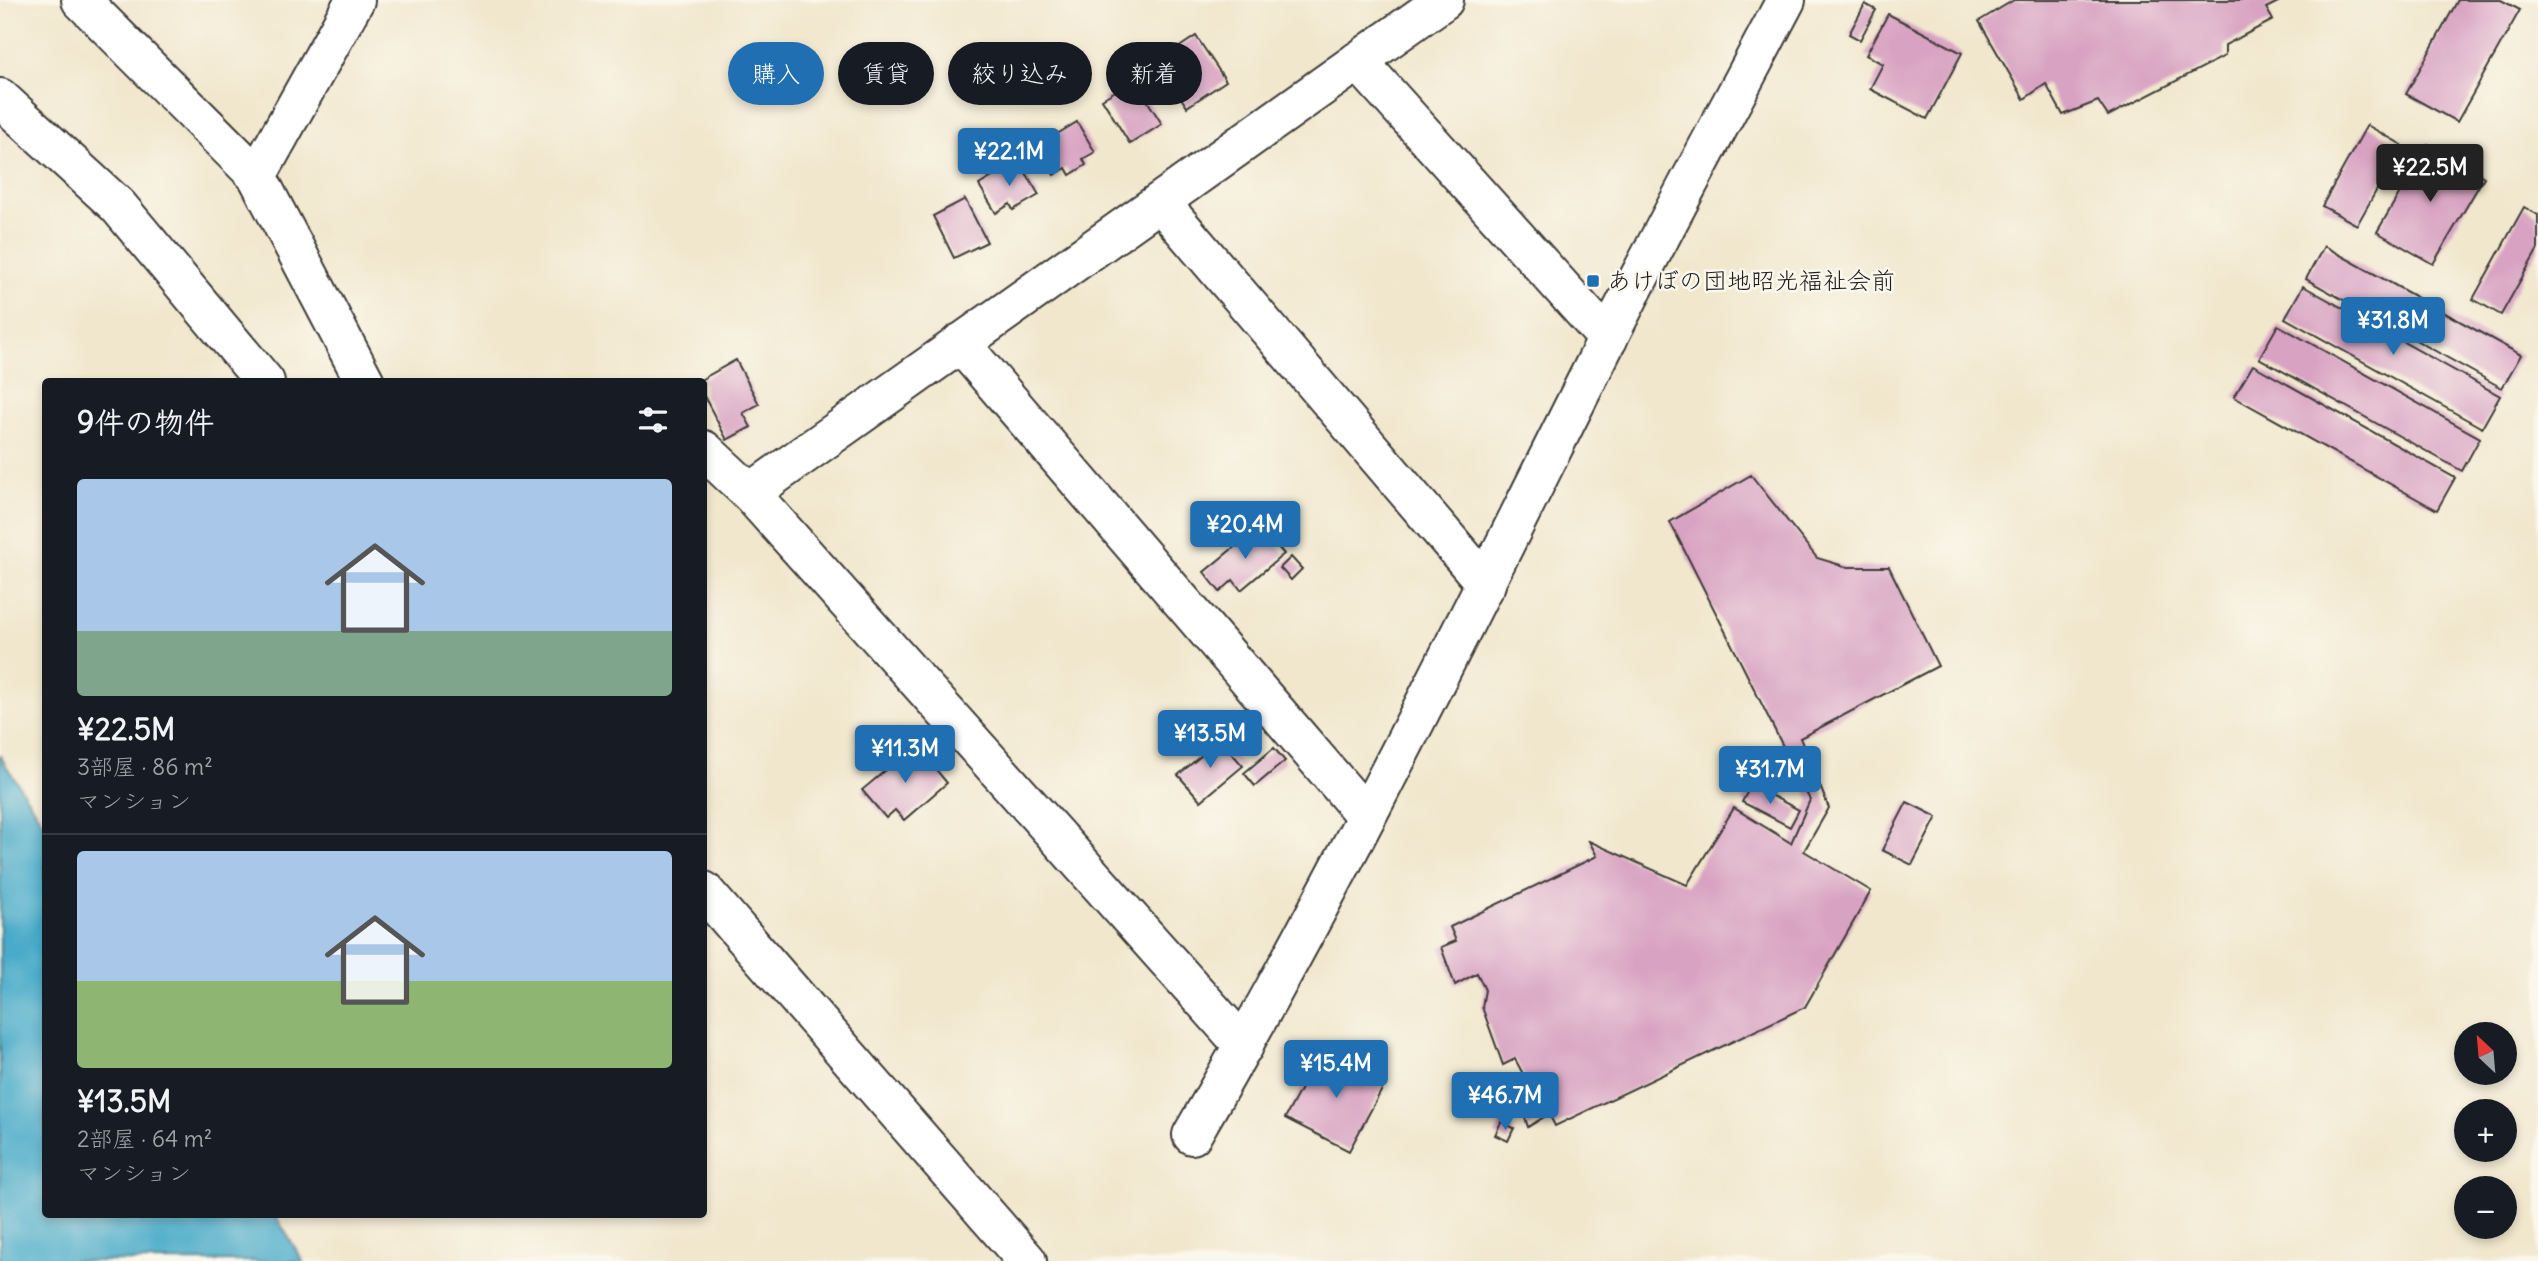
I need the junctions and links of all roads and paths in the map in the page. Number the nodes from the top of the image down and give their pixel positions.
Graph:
1 (81, 0) edge
2 (355, 0) edge
3 (1444, 0) edge
4 (1786, 0) edge
5 (1358, 61) junction
6 (0, 98) edge
7 (257, 176) junction
8 (1160, 202) junction
9 (1608, 339) junction
10 (960, 344) junction
11 (262, 378) edge
12 (363, 378) edge
13 (707, 453) edge
14 (750, 493) junction
15 (1486, 584) junction
16 (1366, 816) junction
17 (707, 894) edge
18 (1244, 1045) junction
19 (1192, 1135) dead end
20 (1027, 1261) edge

1 - 7 street
2 - 7 street
3 - 5 street
4 - 9 street
5 - 8 street
5 - 9 street
6 - 11 street
7 - 12 street
8 - 10 street
8 - 15 street
9 - 15 street
10 - 14 street
10 - 16 street
13 - 14 street
14 - 18 street
15 - 16 street
16 - 18 street
17 - 20 street
18 - 19 street

